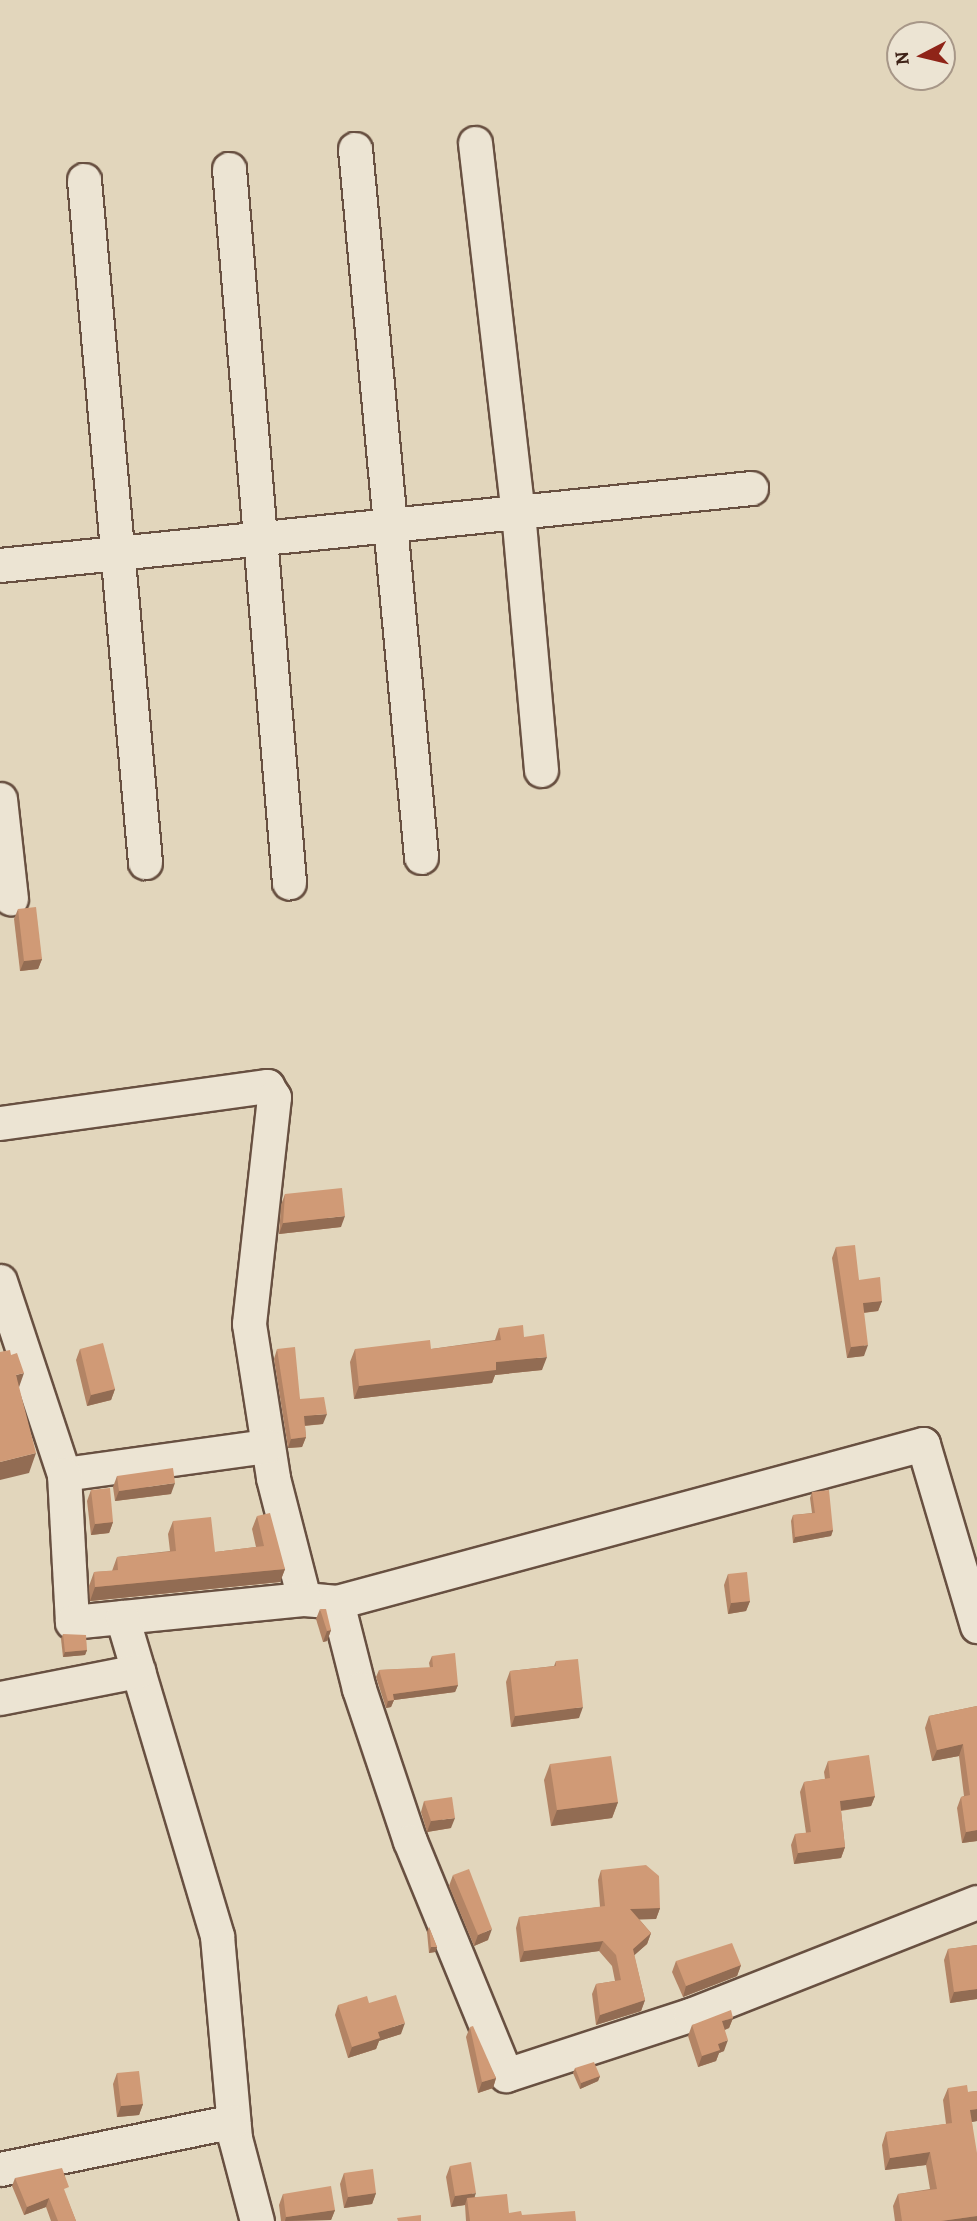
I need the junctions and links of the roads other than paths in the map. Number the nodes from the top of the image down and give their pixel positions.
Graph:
1 (475, 143) dead end
2 (355, 149) dead end
3 (229, 169) dead end
4 (83, 180) dead end
5 (751, 488) dead end
6 (518, 512) junction
7 (391, 524) junction
8 (260, 537) junction
9 (117, 552) junction
10 (0, 565) edge
11 (541, 770) dead end
12 (0, 799) edge
13 (421, 857) dead end
14 (145, 862) dead end
15 (289, 882) dead end
16 (10, 898) dead end
17 (0, 1123) edge
18 (0, 1281) edge
19 (12, 1357) edge
20 (267, 1446) junction
21 (64, 1474) junction
22 (304, 1599) junction
23 (337, 1602) junction
24 (122, 1617) junction
25 (976, 1617) edge
26 (138, 1671) junction
27 (0, 1698) edge
28 (977, 1902) edge
29 (233, 2121) junction
30 (0, 2169) edge
31 (257, 2221) edge

1 - 6 street
2 - 7 street
3 - 8 street
4 - 9 street
5 - 6 street
6 - 7 street
6 - 11 street
7 - 8 street
7 - 13 street
8 - 9 street
8 - 15 street
9 - 10 street
9 - 14 street
12 - 16 street
17 - 20 street
18 - 19 street
19 - 21 street
20 - 21 street
20 - 22 street
21 - 24 street
22 - 23 street
22 - 24 street
23 - 25 street
23 - 28 street
24 - 26 street
26 - 27 street
26 - 29 street
29 - 30 street
29 - 31 street

